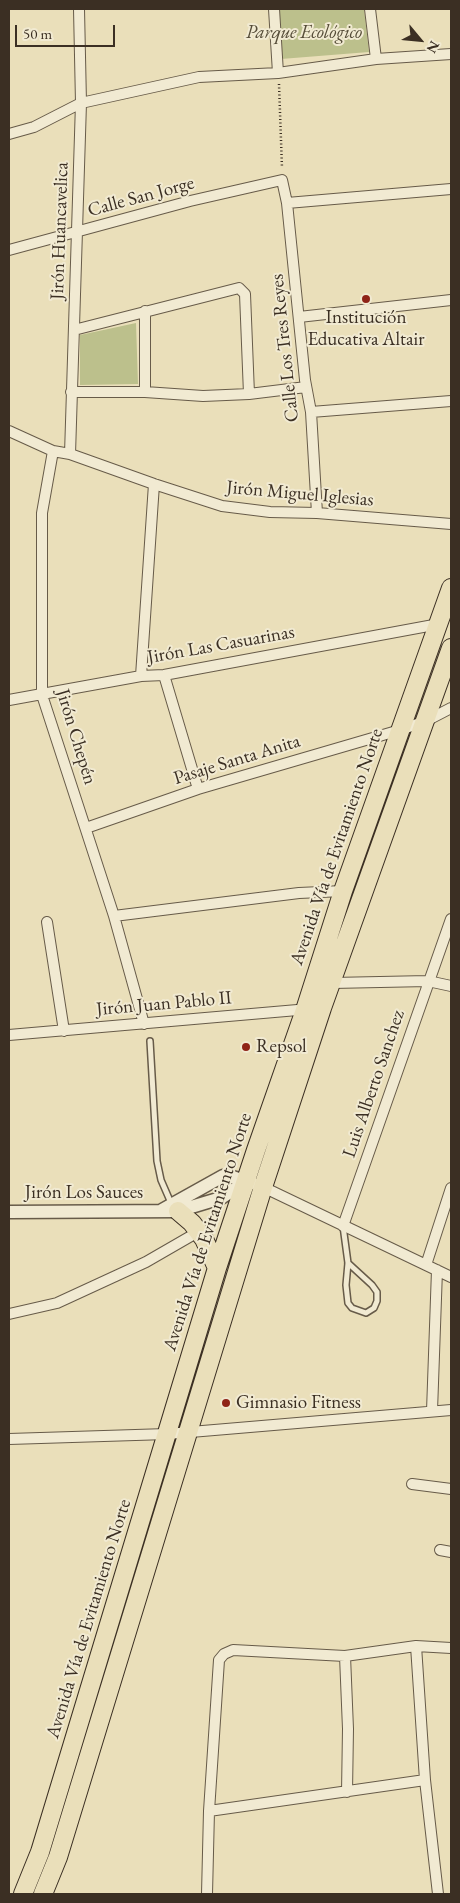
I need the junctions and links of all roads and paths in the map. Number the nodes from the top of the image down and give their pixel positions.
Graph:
1 (79, 9) edge
2 (274, 9) edge
3 (370, 9) edge
4 (451, 54) edge
5 (376, 59) junction
6 (278, 72) junction
7 (81, 104) junction
8 (9, 134) edge
9 (282, 180) junction
10 (451, 189) edge
11 (287, 203) junction
12 (78, 231) junction
13 (9, 250) edge
14 (451, 300) edge
15 (145, 311) junction
16 (299, 317) junction
17 (74, 330) junction
18 (306, 387) junction
19 (71, 392) junction
20 (145, 392) junction
21 (249, 394) junction
22 (451, 401) edge
23 (311, 412) junction
24 (9, 431) edge
25 (53, 451) junction
26 (70, 454) junction
27 (154, 484) junction
28 (317, 513) junction
29 (451, 524) edge
30 (451, 588) edge
31 (439, 624) junction
32 (451, 648) edge
33 (164, 675) junction
34 (141, 676) junction
35 (42, 695) junction
36 (9, 700) edge
37 (451, 708) edge
38 (426, 721) junction
39 (400, 730) junction
40 (198, 789) junction
41 (86, 828) junction
42 (343, 891) junction
43 (114, 916) junction
44 (451, 919) edge
45 (47, 922) dead end
46 (428, 980) junction
47 (332, 983) junction
48 (451, 986) edge
49 (322, 1008) junction
50 (304, 1010) junction
51 (144, 1024) junction
52 (64, 1031) junction
53 (9, 1035) edge
54 (150, 1042) dead end
55 (255, 1184) junction
56 (451, 1188) edge
57 (175, 1208) junction
58 (9, 1212) edge
59 (343, 1226) junction
60 (198, 1232) junction
61 (348, 1262) junction
62 (426, 1265) junction
63 (218, 1268) junction
64 (437, 1270) junction
65 (451, 1277) edge
66 (9, 1314) edge
67 (189, 1362) junction
68 (207, 1366) junction
69 (451, 1410) edge
70 (432, 1411) junction
71 (187, 1432) junction
72 (167, 1434) junction
73 (9, 1439) edge
74 (412, 1484) dead end
75 (451, 1489) edge
76 (440, 1550) dead end
77 (451, 1552) edge
78 (416, 1646) junction
79 (451, 1648) edge
80 (345, 1656) junction
81 (425, 1780) junction
82 (347, 1792) junction
83 (209, 1811) junction
84 (23, 1894) edge
85 (43, 1894) edge
86 (208, 1894) edge
87 (438, 1894) edge

1 - 7 street, Jirón Huancavelica
2 - 6 street
3 - 5 street
4 - 5 street
5 - 6 street
6 - 7 street
6 - 9 path
7 - 8 street
7 - 12 street, Jirón Huancavelica
9 - 11 street, Calle Los Tres Reyes
9 - 12 street, Calle San Jorge
10 - 11 street
11 - 16 street, Calle Los Tres Reyes
12 - 13 street, Calle San Jorge
12 - 17 street, Jirón Huancavelica
14 - 16 street
15 - 17 street
15 - 20 street
15 - 21 street
16 - 18 street, Calle Los Tres Reyes
17 - 19 street, Jirón Huancavelica
18 - 21 street
18 - 23 street, Calle Los Tres Reyes
19 - 20 street
19 - 26 street, Jirón Huancavelica
20 - 21 street
22 - 23 street
23 - 28 street, Calle Los Tres Reyes
24 - 25 street, Jirón Miguel Iglesias
25 - 26 street, Jirón Miguel Iglesias
25 - 35 street, Jirón Chepén
26 - 27 street, Jirón Miguel Iglesias
27 - 28 street, Jirón Miguel Iglesias
27 - 34 street
28 - 29 street, Jirón Miguel Iglesias
30 - 31 highway, Avenida Vía de Evitamiento Norte
31 - 33 street, Jirón Las Casuarinas
31 - 39 highway, Avenida Vía de Evitamiento Norte
32 - 38 highway, Avenida Vía de Evitamiento Norte
33 - 34 street, Jirón Las Casuarinas
33 - 40 street
34 - 35 street, Jirón Las Casuarinas
35 - 36 street, Jirón Las Casuarinas
35 - 41 street, Jirón Chepén
37 - 38 street, Pasaje Santa Anita
38 - 39 street, Pasaje Santa Anita
38 - 47 highway, Avenida Vía de Evitamiento Norte
39 - 40 street, Pasaje Santa Anita
39 - 42 highway, Avenida Vía de Evitamiento Norte
40 - 41 street, Pasaje Santa Anita
41 - 43 street, Jirón Chepén
42 - 43 street
42 - 50 highway, Avenida Vía de Evitamiento Norte
43 - 51 street, Jirón Chepén
44 - 46 street, Luis Alberto Sanchez
45 - 52 street
46 - 47 street
46 - 48 street
46 - 59 street, Luis Alberto Sanchez
47 - 49 highway, Avenida Vía de Evitamiento Norte
49 - 50 street, Jirón Juan Pablo II
49 - 55 highway, Avenida Vía de Evitamiento Norte
50 - 51 street, Jirón Juan Pablo II
50 - 55 highway, Avenida Vía de Evitamiento Norte
51 - 52 street, Jirón Juan Pablo II
52 - 53 street, Jirón Juan Pablo II
54 - 57 lane
55 - 57 street, Jirón Los Sauces
55 - 57 street, Jirón Los Sauces
55 - 59 street
55 - 63 highway, Avenida Vía de Evitamiento Norte
55 - 68 highway, Avenida Vía de Evitamiento Norte
56 - 62 street
57 - 58 street, Jirón Los Sauces
57 - 60 highway
59 - 61 lane, Luis Alberto Sanchez
59 - 62 street
60 - 63 highway
60 - 66 street
61 - 61 lane, Luis Alberto Sanchez
62 - 64 street
63 - 67 highway, Avenida Vía de Evitamiento Norte
64 - 65 street
64 - 70 street
67 - 68 highway
67 - 72 highway, Avenida Vía de Evitamiento Norte
68 - 71 highway, Avenida Vía de Evitamiento Norte
69 - 70 street
70 - 71 street
71 - 72 street
71 - 85 highway, Avenida Vía de Evitamiento Norte
72 - 73 street
72 - 84 highway, Avenida Vía de Evitamiento Norte
74 - 75 street
76 - 77 street
78 - 79 street
78 - 80 street
78 - 81 street
80 - 82 street
80 - 83 street
81 - 82 street
81 - 87 street
82 - 83 street
83 - 86 street

